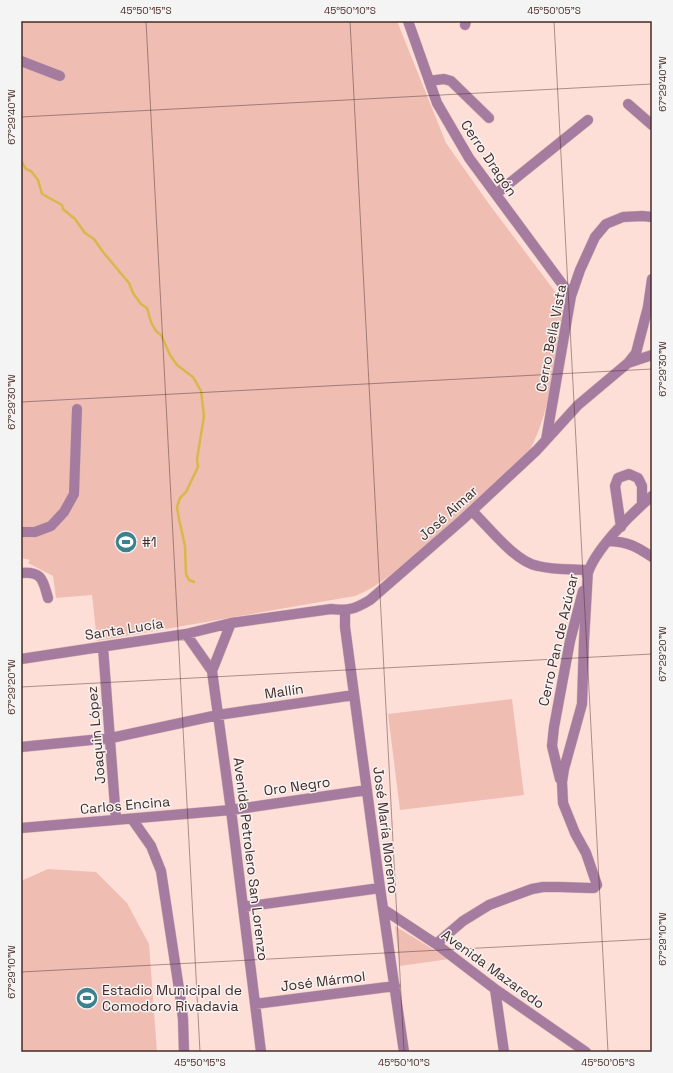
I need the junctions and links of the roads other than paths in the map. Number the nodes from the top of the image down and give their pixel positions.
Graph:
1 (408, 21) edge
2 (21, 61) edge
3 (60, 76) dead end
4 (429, 80) junction
5 (628, 104) dead end
6 (489, 118) dead end
7 (588, 120) dead end
8 (652, 125) edge
9 (496, 194) junction
10 (652, 217) edge
11 (652, 279) edge
12 (571, 296) junction
13 (652, 355) edge
14 (628, 363) junction
15 (77, 409) dead end
16 (546, 440) junction
17 (652, 496) edge
18 (642, 505) junction
19 (472, 511) junction
20 (621, 527) junction
21 (21, 532) edge
22 (609, 541) junction
23 (652, 557) edge
24 (588, 570) junction
25 (21, 573) edge
26 (48, 598) dead end
27 (345, 611) junction
28 (231, 623) junction
29 (186, 634) junction
30 (103, 647) junction
31 (21, 659) edge
32 (212, 671) junction
33 (354, 695) junction
34 (218, 715) junction
35 (111, 738) junction
36 (21, 746) edge
37 (367, 790) junction
38 (563, 790) junction
39 (231, 810) junction
40 (132, 819) junction
41 (116, 820) junction
42 (21, 828) edge
43 (380, 888) junction
44 (243, 907) junction
45 (383, 909) junction
46 (436, 944) junction
47 (395, 986) junction
48 (495, 989) junction
49 (255, 1004) junction
50 (184, 1052) edge
51 (261, 1052) edge
52 (404, 1052) edge
53 (504, 1052) edge
54 (586, 1052) edge

1 - 4 street, Cerro Dragón
2 - 3 street
4 - 6 street
4 - 9 street, Cerro Dragón
5 - 8 street
7 - 9 street
9 - 12 street, Cerro Dragón
10 - 12 street, Cerro Bella Vista
11 - 14 street
12 - 16 street, Cerro Bella Vista
13 - 14 street, José Aimar
14 - 16 street, José Aimar
15 - 21 street
16 - 19 street, José Aimar
17 - 18 street
18 - 20 street
18 - 20 street
19 - 24 street
19 - 27 street, José Aimar
20 - 22 street
22 - 23 street
22 - 24 street
24 - 38 street, Cerro Pan de Azúcar
24 - 38 street, Cerro Pan de Azúcar
25 - 26 street
27 - 28 street, José Aimar
27 - 33 street, José María Moreno
28 - 29 street, Santa Lucía
28 - 32 street, Avenida Petrolero San Lorenzo
29 - 30 street, Santa Lucía
29 - 32 street, Avenida Petrolero San Lorenzo
30 - 31 street, Santa Lucía
30 - 35 street, Joaquin López
32 - 34 street, Avenida Petrolero San Lorenzo
33 - 34 street, Mallín
33 - 37 street, José María Moreno
34 - 35 street, Mallín
34 - 39 street, Avenida Petrolero San Lorenzo
35 - 36 street, Mallín
35 - 41 street, Joaquin López
37 - 39 street, Oro Negro
37 - 43 street, José María Moreno
38 - 46 street, Cerro Pan de Azúcar
39 - 40 street, Carlos Encina
39 - 44 street, Avenida Petrolero San Lorenzo
40 - 41 street, Carlos Encina
40 - 50 street
41 - 42 street, Carlos Encina
43 - 44 street
43 - 45 street, José María Moreno
44 - 49 street, Avenida Petrolero San Lorenzo
45 - 46 street, Avenida Mazaredo
45 - 47 street, José María Moreno
46 - 48 street, Avenida Mazaredo
47 - 49 street, José Mármol
47 - 52 street, José María Moreno
48 - 53 street
48 - 54 street, Avenida Mazaredo
49 - 51 street, Avenida Petrolero San Lorenzo

